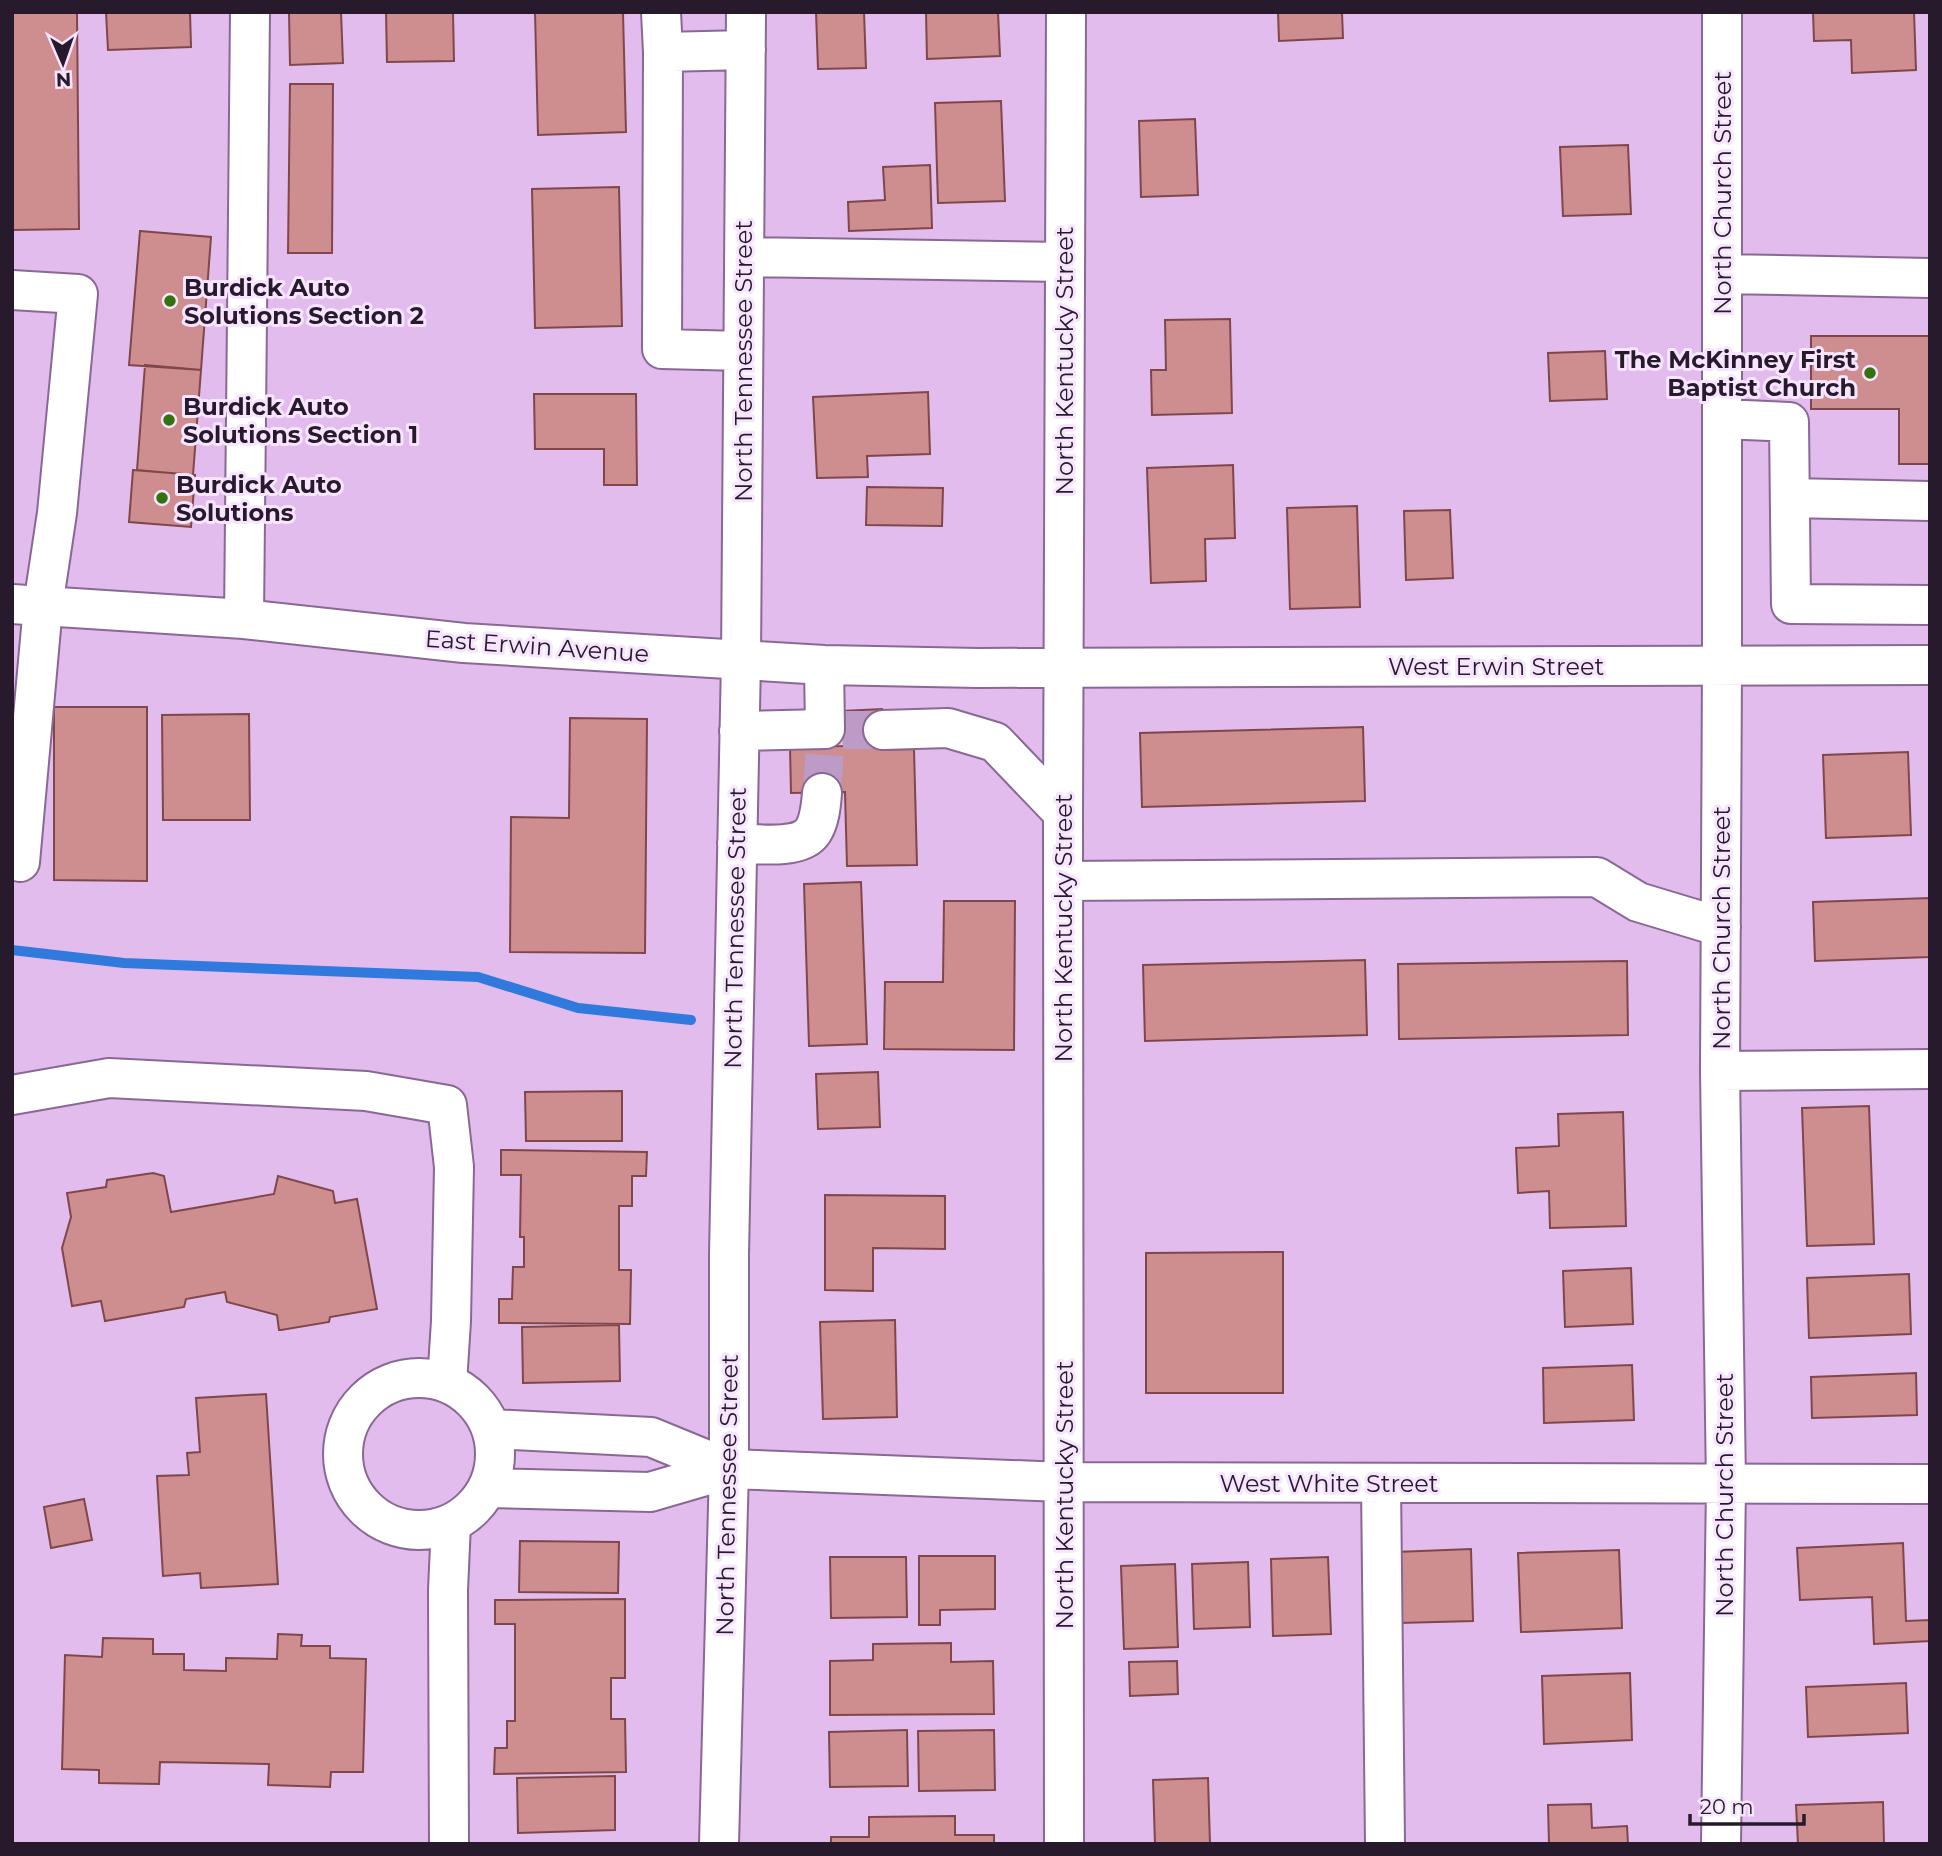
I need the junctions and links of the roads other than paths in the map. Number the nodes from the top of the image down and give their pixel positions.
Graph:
1 (250, 12) edge
2 (661, 12) edge
3 (746, 12) edge
4 (1066, 12) edge
5 (1722, 12) edge
6 (746, 50) junction
7 (663, 51) junction
8 (744, 257) junction
9 (1065, 262) junction
10 (1722, 274) junction
11 (1930, 278) edge
12 (12, 290) edge
13 (743, 351) junction
14 (1722, 419) junction
15 (1790, 498) junction
16 (1930, 501) edge
17 (28, 605) edge
18 (1930, 605) edge
19 (244, 619) junction
20 (741, 660) junction
21 (824, 665) junction
22 (1930, 665) edge
23 (1722, 666) junction
24 (948, 667) junction
25 (1063, 667) junction
26 (948, 728) junction
27 (883, 730) tunnel mouth
28 (739, 731) junction
29 (822, 793) tunnel mouth
30 (1063, 813) junction
31 (737, 843) junction
32 (20, 862) dead end
33 (1063, 881) junction
34 (1721, 927) junction
35 (1930, 1069) edge
36 (1720, 1072) junction
37 (12, 1096) edge
38 (447, 1383) junction
39 (492, 1429) junction
40 (729, 1469) junction
41 (1064, 1482) junction
42 (1381, 1484) junction
43 (1930, 1484) edge
44 (1726, 1485) junction
45 (488, 1488) junction
46 (452, 1524) junction
47 (449, 1844) edge
48 (719, 1844) edge
49 (1064, 1844) edge
50 (1385, 1844) edge
51 (1721, 1844) edge

1 - 19 street
2 - 7 street
3 - 6 street, North Tennessee Street
4 - 9 street, North Kentucky Street
5 - 10 street, North Church Street
6 - 7 street
6 - 8 street, North Tennessee Street
7 - 13 street
8 - 9 street
8 - 13 street, North Tennessee Street
9 - 25 street, North Kentucky Street
10 - 11 street
10 - 14 street, North Church Street
12 - 17 street
13 - 20 street, North Tennessee Street
14 - 15 street
14 - 23 street, North Church Street
15 - 16 street
15 - 18 street
17 - 19 street, East Erwin Avenue
17 - 32 street
19 - 20 street, East Erwin Avenue
20 - 21 street, East Erwin Avenue
20 - 28 street, North Tennessee Street
21 - 24 street, East Erwin Avenue
21 - 28 street
22 - 23 street, West Erwin Street
23 - 25 street, West Erwin Street
23 - 34 street, North Church Street
24 - 25 street, East Erwin Avenue
24 - 26 street
25 - 30 street, North Kentucky Street
26 - 27 street
26 - 30 street
28 - 31 street, North Tennessee Street
29 - 31 street
30 - 33 street, North Kentucky Street
31 - 40 street, North Tennessee Street
33 - 34 street
33 - 41 street, North Kentucky Street
34 - 36 street, North Church Street
35 - 36 street
36 - 44 street, North Church Street
37 - 38 street
38 - 39 street
38 - 46 street
39 - 40 street
39 - 45 street
40 - 41 street, West White Street
40 - 45 street
40 - 48 street, North Tennessee Street
41 - 42 street, West White Street
41 - 49 street, North Kentucky Street
42 - 44 street, West White Street
42 - 50 street
43 - 44 street, West White Street
44 - 51 street, North Church Street
45 - 46 street
46 - 47 street

